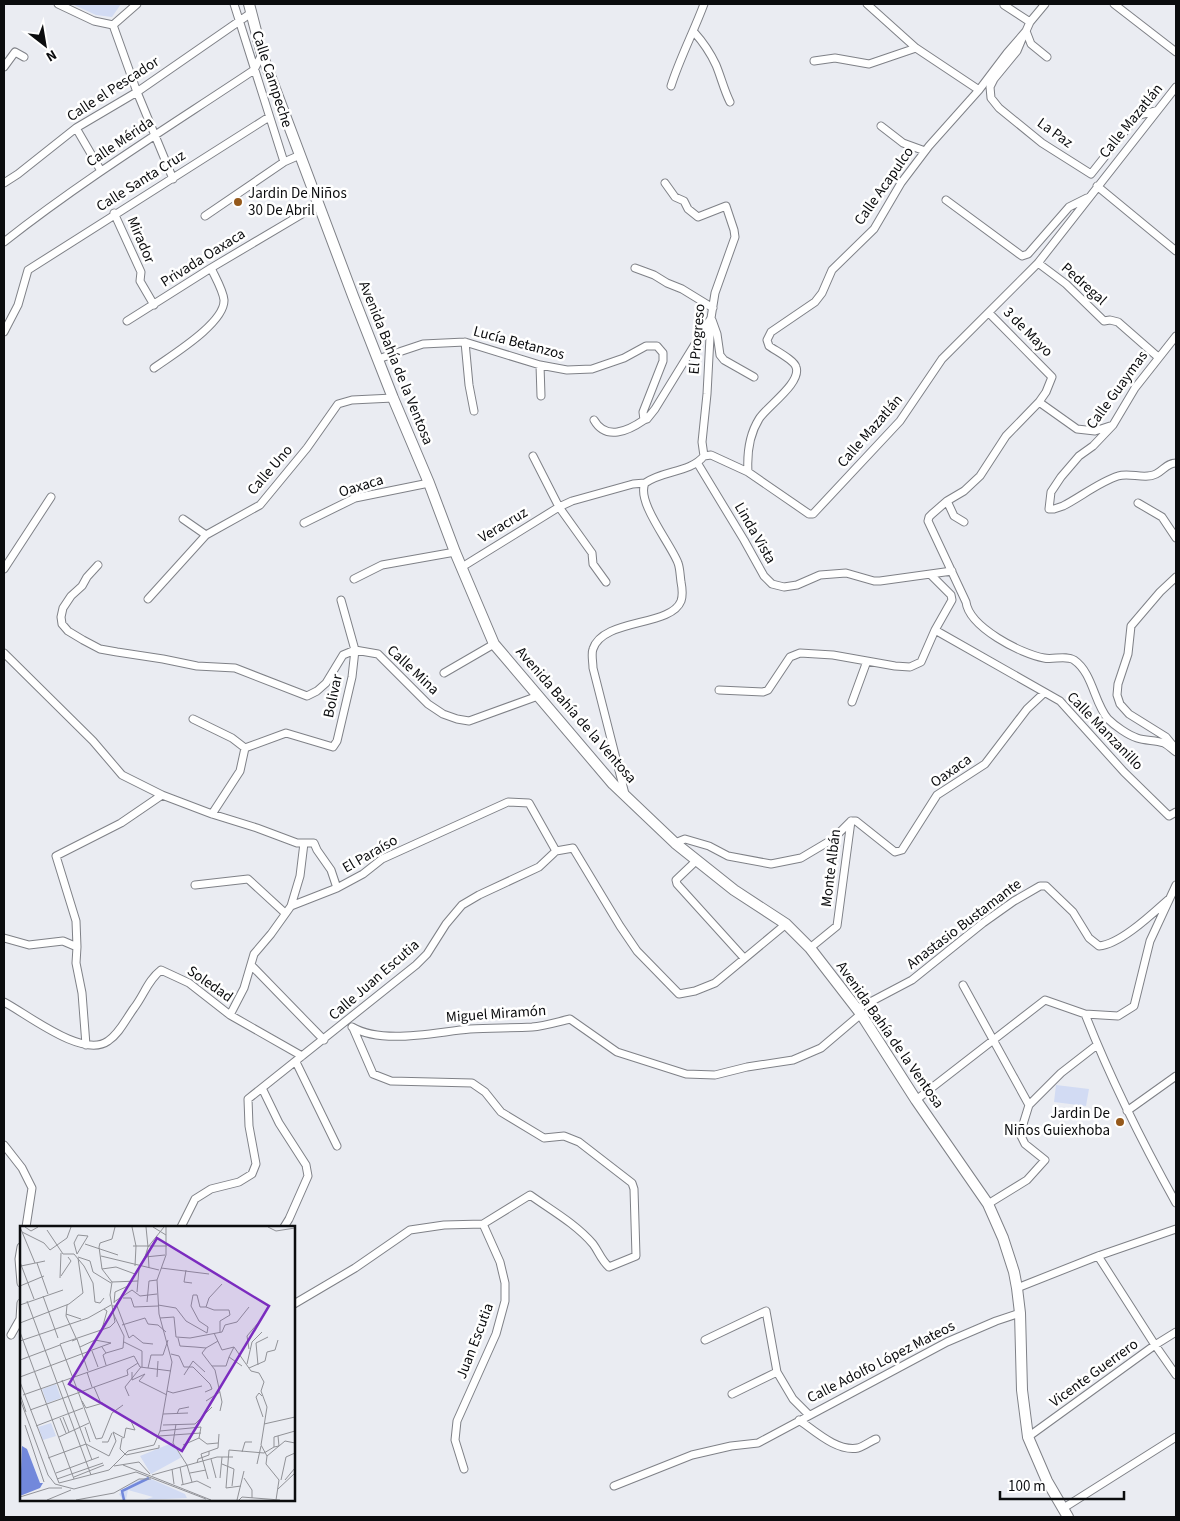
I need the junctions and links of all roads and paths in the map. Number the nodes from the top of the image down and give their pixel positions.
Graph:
1 (58, 4) edge
2 (136, 4) edge
3 (234, 4) edge
4 (704, 4) edge
5 (867, 4) edge
6 (1044, 4) edge
7 (1114, 4) edge
8 (1004, 5) edge
9 (250, 8) edge
10 (238, 20) junction
11 (1030, 22) junction
12 (113, 25) junction
13 (694, 32) junction
14 (1026, 32) junction
15 (916, 48) junction
16 (1176, 52) edge
17 (262, 54) junction
18 (24, 57) dead end
19 (1047, 57) dead end
20 (814, 61) dead end
21 (4, 67) edge
22 (254, 70) junction
23 (671, 86) dead end
24 (1176, 87) edge
25 (979, 90) junction
26 (137, 92) junction
27 (730, 102) dead end
28 (1158, 110) junction
29 (269, 116) junction
30 (881, 126) dead end
31 (76, 128) junction
32 (155, 135) junction
33 (925, 151) junction
34 (300, 154) junction
35 (284, 162) junction
36 (101, 172) junction
37 (173, 179) junction
38 (4, 183) edge
39 (665, 183) dead end
40 (1097, 186) junction
41 (1089, 196) junction
42 (946, 200) dead end
43 (319, 204) junction
44 (114, 213) junction
45 (205, 216) dead end
46 (4, 242) edge
47 (1176, 251) edge
48 (1038, 263) junction
49 (211, 268) junction
50 (635, 268) dead end
51 (154, 305) junction
52 (713, 308) junction
53 (989, 312) junction
54 (712, 318) junction
55 (127, 321) dead end
56 (4, 332) edge
57 (1176, 336) edge
58 (465, 342) junction
59 (1158, 357) junction
60 (378, 358) junction
61 (540, 366) junction
62 (154, 368) dead end
63 (754, 377) dead end
64 (541, 396) dead end
65 (393, 398) junction
66 (1039, 402) junction
67 (474, 411) dead end
68 (594, 420) dead end
69 (644, 420) junction
70 (1113, 425) junction
71 (533, 456) dead end
72 (704, 456) junction
73 (1176, 463) edge
74 (698, 464) junction
75 (748, 472) junction
76 (429, 483) junction
77 (645, 483) junction
78 (52, 497) dead end
79 (947, 501) junction
80 (1138, 503) dead end
81 (559, 507) junction
82 (183, 520) dead end
83 (964, 522) dead end
84 (304, 523) dead end
85 (206, 535) junction
86 (1176, 538) edge
87 (455, 552) junction
88 (98, 566) dead end
89 (462, 567) junction
90 (4, 569) edge
91 (952, 572) junction
92 (931, 575) junction
93 (1176, 577) edge
94 (354, 579) dead end
95 (606, 582) dead end
96 (148, 599) dead end
97 (341, 600) dead end
98 (935, 630) junction
99 (494, 644) junction
100 (355, 650) junction
101 (4, 653) edge
102 (867, 662) junction
103 (444, 673) dead end
104 (719, 690) dead end
105 (1044, 693) junction
106 (538, 696) junction
107 (852, 702) dead end
108 (193, 719) dead end
109 (245, 748) junction
110 (1176, 751) edge
111 (162, 794) junction
112 (625, 794) junction
113 (212, 814) junction
114 (1173, 814) edge
115 (851, 821) junction
116 (304, 843) junction
117 (675, 843) junction
118 (556, 851) junction
119 (697, 860) junction
120 (195, 885) dead end
121 (1176, 885) edge
122 (337, 888) junction
123 (1170, 898) junction
124 (291, 906) junction
125 (285, 913) junction
126 (786, 924) junction
127 (4, 938) edge
128 (77, 947) junction
129 (810, 948) junction
130 (744, 958) junction
131 (251, 965) junction
132 (963, 985) dead end
133 (4, 1002) edge
134 (859, 1011) junction
135 (1085, 1014) junction
136 (230, 1016) junction
137 (348, 1020) junction
138 (353, 1028) junction
139 (324, 1040) junction
140 (993, 1041) junction
141 (86, 1045) junction
142 (1097, 1045) junction
143 (302, 1056) junction
144 (296, 1062) junction
145 (1176, 1076) edge
146 (262, 1088) junction
147 (916, 1100) junction
148 (1029, 1104) junction
149 (1127, 1111) junction
150 (4, 1145) edge
151 (337, 1146) dead end
152 (1176, 1203) edge
153 (988, 1204) junction
154 (484, 1224) junction
155 (26, 1226) edge
156 (182, 1226) edge
157 (284, 1226) edge
158 (1176, 1230) edge
159 (20, 1253) edge
160 (1098, 1256) junction
161 (20, 1271) edge
162 (1017, 1288) junction
163 (295, 1303) edge
164 (1020, 1313) junction
165 (20, 1319) edge
166 (1176, 1332) edge
167 (11, 1335) dead end
168 (705, 1340) dead end
169 (1155, 1345) junction
170 (777, 1372) junction
171 (1176, 1375) edge
172 (732, 1394) dead end
173 (809, 1415) junction
174 (799, 1420) junction
175 (1028, 1437) junction
176 (1176, 1437) edge
177 (876, 1439) dead end
178 (464, 1469) dead end
179 (614, 1486) dead end
180 (1065, 1513) edge

1 - 12 street
2 - 12 street
3 - 10 street, Calle Campeche
4 - 13 street
5 - 15 street
6 - 11 street, Calle Acapulco
7 - 16 street
8 - 11 street
9 - 10 street, Calle el Pescador
9 - 17 main road, Avenida Bahía de la Ventosa
10 - 22 street, Calle Campeche
10 - 26 street, Calle el Pescador
11 - 14 street, Calle Acapulco
12 - 26 street
13 - 23 street
13 - 27 street
14 - 19 street
14 - 25 street, Calle Acapulco
14 - 28 street, La Paz
15 - 20 street
15 - 25 street
17 - 22 street
17 - 34 main road, Avenida Bahía de la Ventosa
18 - 21 street
22 - 29 street, Calle Campeche
22 - 32 street, Calle Mérida
24 - 28 street, Calle Mazatlán
25 - 33 street, Calle Acapulco
26 - 31 street, Calle el Pescador
26 - 32 street
28 - 40 street, Calle Mazatlán
29 - 35 street, Calle Campeche
29 - 37 street, Calle Santa Cruz
30 - 33 street
31 - 36 street
31 - 38 street, Calle el Pescador
32 - 36 street, Calle Mérida
32 - 37 street
33 - 75 street, Calle Acapulco
34 - 35 street
34 - 43 main road, Avenida Bahía de la Ventosa
35 - 45 street
36 - 46 street, Calle Mérida
37 - 44 street, Calle Santa Cruz
39 - 52 street, El Progreso
40 - 41 street, Calle Mazatlán
40 - 47 street
41 - 42 street, Calle Mazatlán
41 - 48 street, Calle Mazatlán
43 - 49 street, Privada Oaxaca
43 - 60 main road, Avenida Bahía de la Ventosa
44 - 51 street, Mirador
44 - 56 street, Calle Santa Cruz
48 - 53 street, Calle Mazatlán
48 - 59 street, Pedregal
49 - 51 street, Privada Oaxaca
49 - 62 street
50 - 52 street
51 - 55 street, Privada Oaxaca
52 - 54 street, El Progreso
53 - 66 street, 3 de Mayo
53 - 75 street, Calle Mazatlán
54 - 63 street
54 - 69 street
54 - 72 street, El Progreso
57 - 59 street, Calle Guaymas
58 - 60 street, Lucía Betanzos
58 - 61 street, Lucía Betanzos
58 - 67 street
59 - 70 street, Calle Guaymas
60 - 65 main road, Avenida Bahía de la Ventosa
61 - 64 street
61 - 69 street, Lucía Betanzos
65 - 76 main road, Avenida Bahía de la Ventosa
65 - 85 street, Calle Uno
66 - 70 street
66 - 79 street
68 - 69 street
70 - 73 street, Calle Guaymas
71 - 81 street
72 - 74 street
72 - 75 street, Calle Mazatlán
74 - 77 street
74 - 92 street, Linda Vista
76 - 84 street, Oaxaca
76 - 87 main road, Avenida Bahía de la Ventosa
77 - 81 street
77 - 112 street
78 - 90 street
79 - 83 street
79 - 91 street
80 - 86 street
81 - 89 street, Veracruz
81 - 95 street
82 - 85 street
85 - 96 street, Calle Uno
87 - 89 main road, Avenida Bahía de la Ventosa
87 - 94 street
88 - 100 street
89 - 99 main road, Avenida Bahía de la Ventosa
91 - 92 street, Linda Vista
91 - 110 street
92 - 98 street
93 - 110 street
97 - 100 street
98 - 102 street
98 - 105 street, Calle Manzanillo
99 - 103 street
99 - 106 main road, Avenida Bahía de la Ventosa
100 - 106 street, Calle Mina
100 - 109 street, Bolivar
101 - 111 street
102 - 104 street
102 - 107 street
105 - 114 street, Calle Manzanillo
105 - 115 street, Oaxaca
106 - 112 main road, Avenida Bahía de la Ventosa
108 - 109 street
109 - 113 street
111 - 113 street
111 - 128 street
112 - 117 main road, Avenida Bahía de la Ventosa
113 - 116 street
115 - 117 street
115 - 129 street, Monte Albán
116 - 122 street
116 - 124 street
117 - 119 main road, Avenida Bahía de la Ventosa
118 - 122 street, El Paraíso
118 - 130 street
118 - 137 street, Calle Juan Escutia
119 - 126 main road, Avenida Bahía de la Ventosa
119 - 130 street
120 - 125 street
121 - 123 street
122 - 124 street, El Paraíso
123 - 134 street, Anastasio Bustamante
123 - 135 street
124 - 125 street, El Paraíso
125 - 131 street, El Paraíso
126 - 129 main road, Avenida Bahía de la Ventosa
126 - 130 street
127 - 128 street
128 - 141 street
129 - 134 main road, Avenida Bahía de la Ventosa
131 - 136 street, El Paraíso
131 - 139 street
132 - 140 street
133 - 141 street
134 - 138 street, Miguel Miramón
134 - 147 main road, Avenida Bahía de la Ventosa
135 - 140 street
135 - 142 street
136 - 141 street, Soledad
136 - 143 street, Soledad
137 - 138 street
137 - 139 street, Calle Juan Escutia
138 - 154 street
139 - 143 street, Calle Juan Escutia
140 - 147 street
140 - 148 street
142 - 148 street
142 - 149 street
143 - 144 street, Calle Juan Escutia
144 - 146 street, Calle Juan Escutia
144 - 151 street
145 - 149 street
146 - 156 street, Calle Juan Escutia
146 - 157 street
147 - 153 main road, Avenida Bahía de la Ventosa
148 - 153 street
149 - 152 street
150 - 155 street
153 - 162 main road, Avenida Bahía de la Ventosa
154 - 163 street
154 - 178 street, Juan Escutia
158 - 160 street
159 - 161 street
160 - 162 street
160 - 169 street
162 - 164 main road, Avenida Bahía de la Ventosa
164 - 173 street, Calle Adolfo López Mateos
164 - 175 main road, Avenida Bahía de la Ventosa
165 - 167 street
166 - 169 street, Vicente Guerrero
168 - 170 street
169 - 171 street
169 - 175 street, Vicente Guerrero
170 - 172 street
170 - 173 street
173 - 174 street, Calle Adolfo López Mateos
174 - 177 street
174 - 179 street, Calle Adolfo López Mateos
175 - 180 main road, Avenida Bahía de la Ventosa
176 - 180 street

